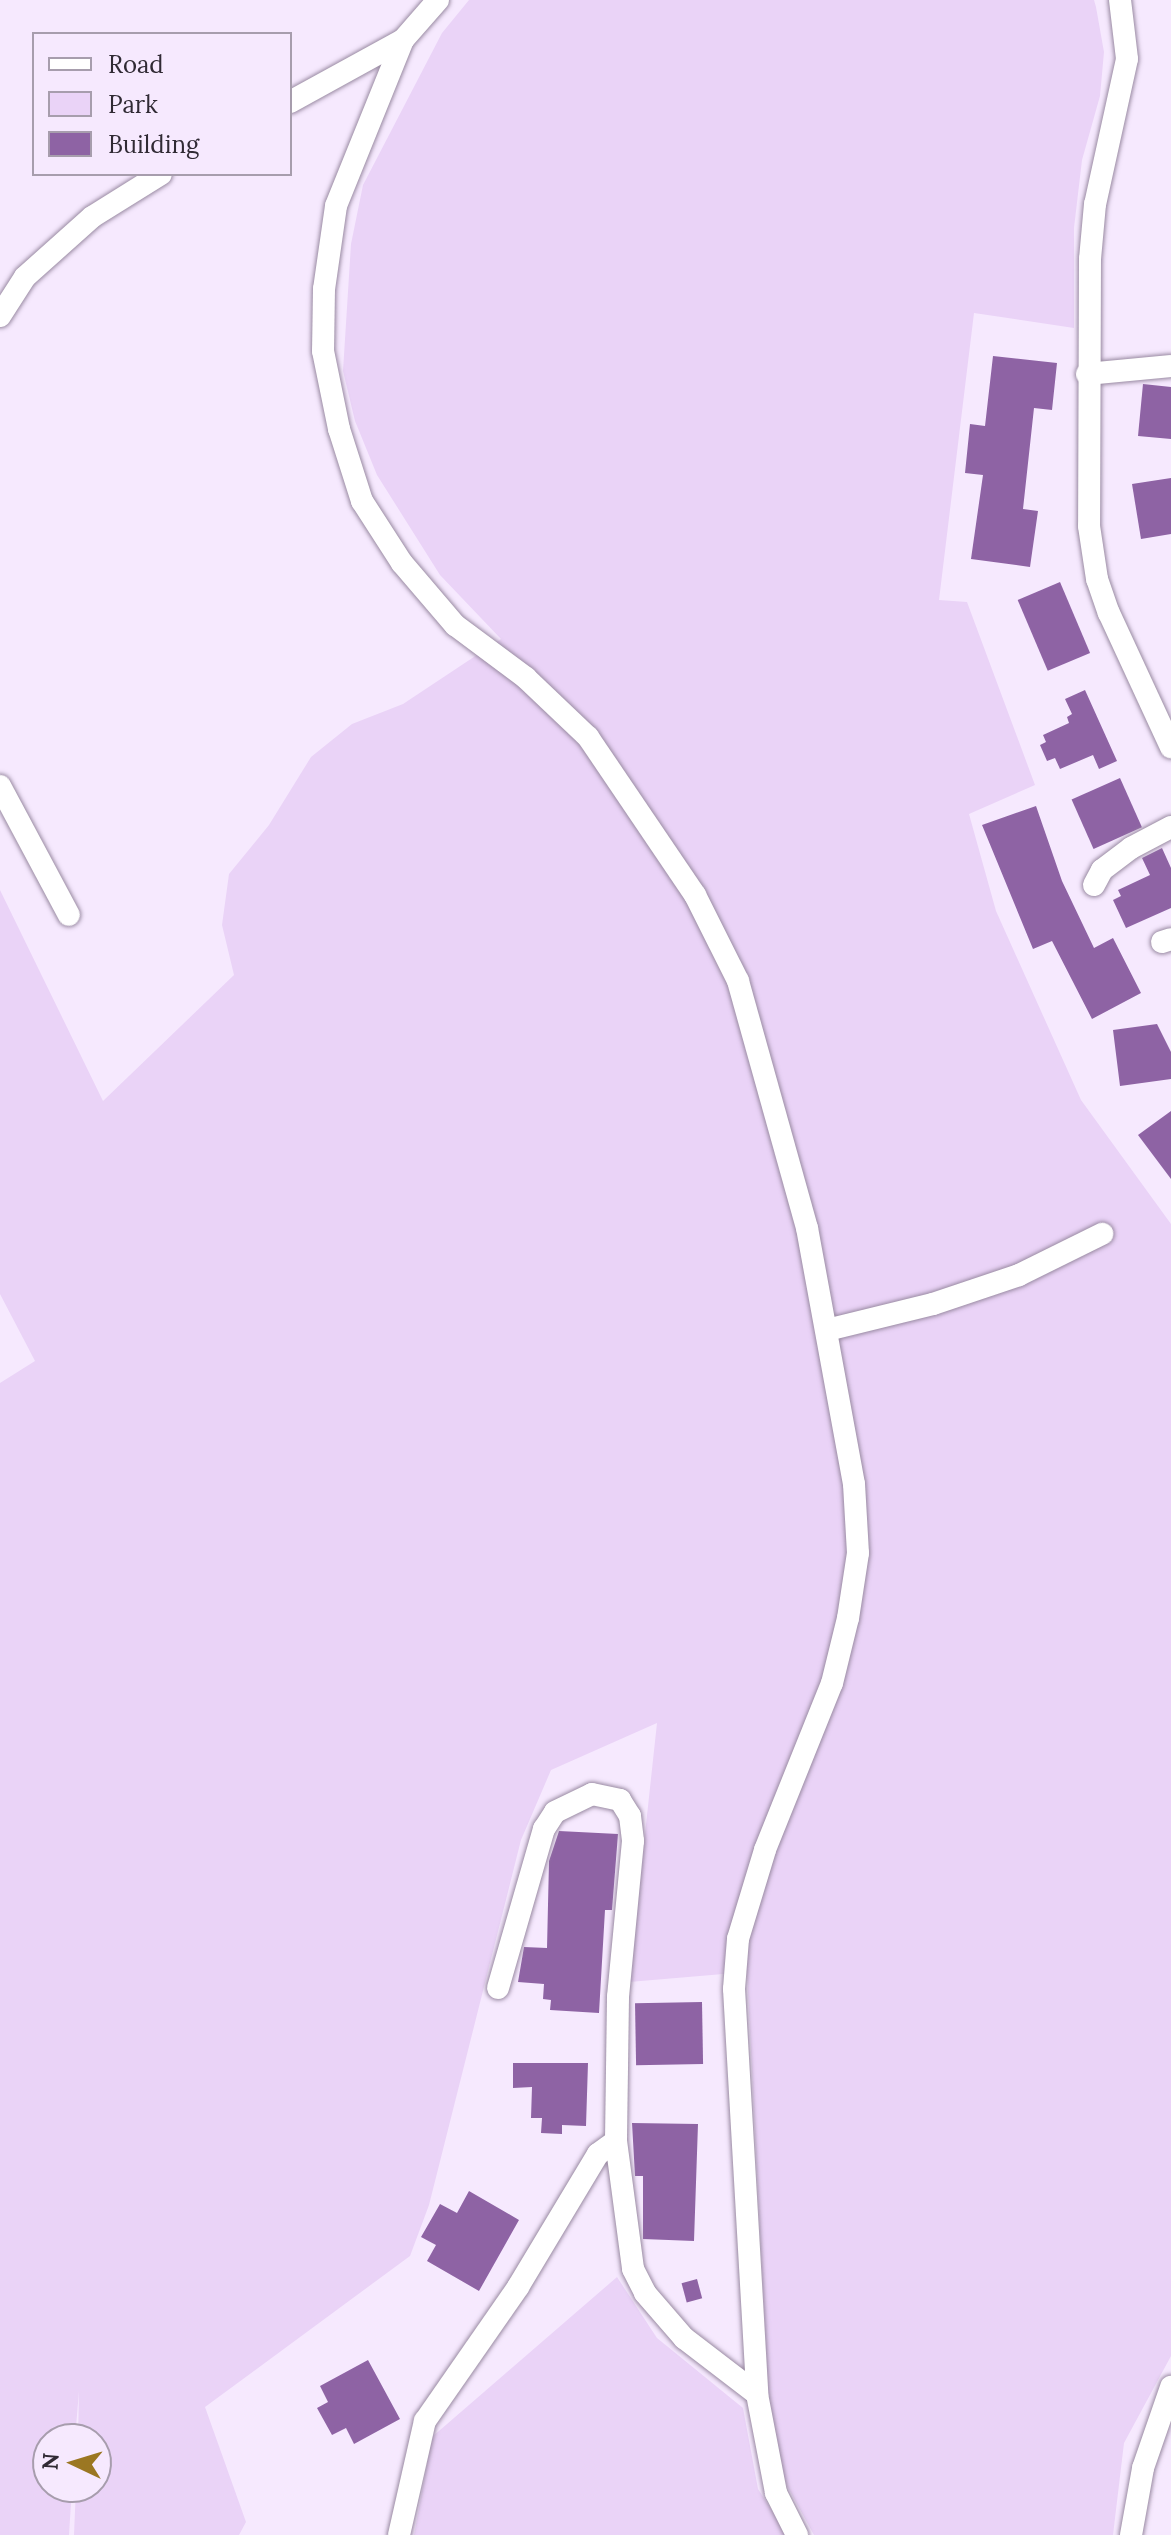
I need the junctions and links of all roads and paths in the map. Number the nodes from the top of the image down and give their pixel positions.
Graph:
1 (438, 0) edge
2 (1120, 0) edge
3 (403, 40) junction
4 (292, 101) edge
5 (158, 176) edge
6 (0, 316) edge
7 (1171, 366) edge
8 (1087, 374) junction
9 (1171, 747) edge
10 (0, 786) edge
11 (1171, 827) edge
12 (1094, 885) dead end
13 (69, 915) dead end
14 (1102, 1234) dead end
15 (827, 1330) junction
16 (498, 1988) dead end
17 (616, 2141) junction
18 (1171, 2387) edge
19 (757, 2394) junction
20 (399, 2535) edge
21 (797, 2535) edge
22 (1131, 2535) edge

1 - 3 street
2 - 8 street
3 - 4 street
3 - 15 street
5 - 6 street
7 - 8 street
8 - 9 street
10 - 13 street
11 - 12 street
14 - 15 street
15 - 19 street
16 - 17 street
17 - 19 street
17 - 20 street
18 - 22 street
19 - 21 street

